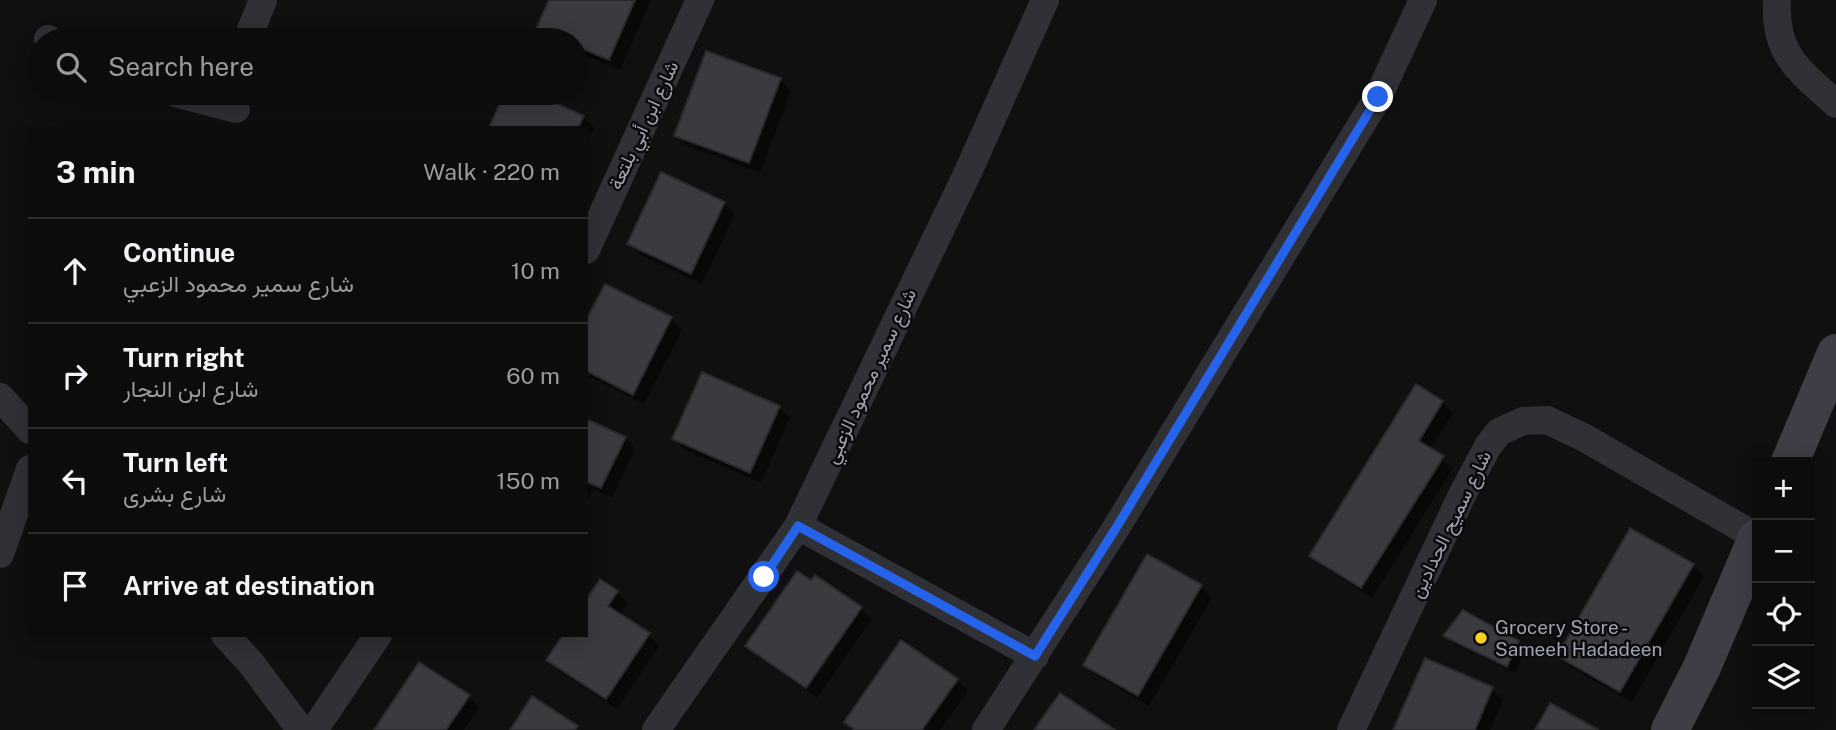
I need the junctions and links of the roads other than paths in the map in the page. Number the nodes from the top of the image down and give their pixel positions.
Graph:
1 (263, 0) edge
2 (700, 0) edge
3 (1045, 0) edge
4 (1423, 0) edge
5 (1777, 0) edge
6 (252, 28) edge
7 (1836, 104) edge
8 (220, 105) edge
9 (239, 110) edge
10 (588, 246) edge
11 (1836, 353) edge
12 (0, 397) edge
13 (28, 428) edge
14 (1792, 457) edge
15 (28, 475) edge
16 (798, 526) junction
17 (1752, 535) edge
18 (1752, 550) edge
19 (0, 554) edge
20 (227, 637) edge
21 (377, 637) edge
22 (1035, 656) junction
23 (301, 730) edge
24 (314, 730) edge
25 (656, 730) edge
26 (986, 730) edge
27 (1351, 730) edge
28 (1670, 730) edge

1 - 6 street
2 - 10 street, شارع ابن أبي بلتعة
3 - 16 street, شارع سمير محمود الزعبي
4 - 22 street
5 - 7 street
8 - 9 street
11 - 14 street
12 - 13 street
15 - 19 street
16 - 22 street
16 - 25 street, شارع سمير محمود الزعبي
17 - 27 street, شارع سميح الحدادين
18 - 28 street
20 - 23 street
21 - 24 street
22 - 26 street

